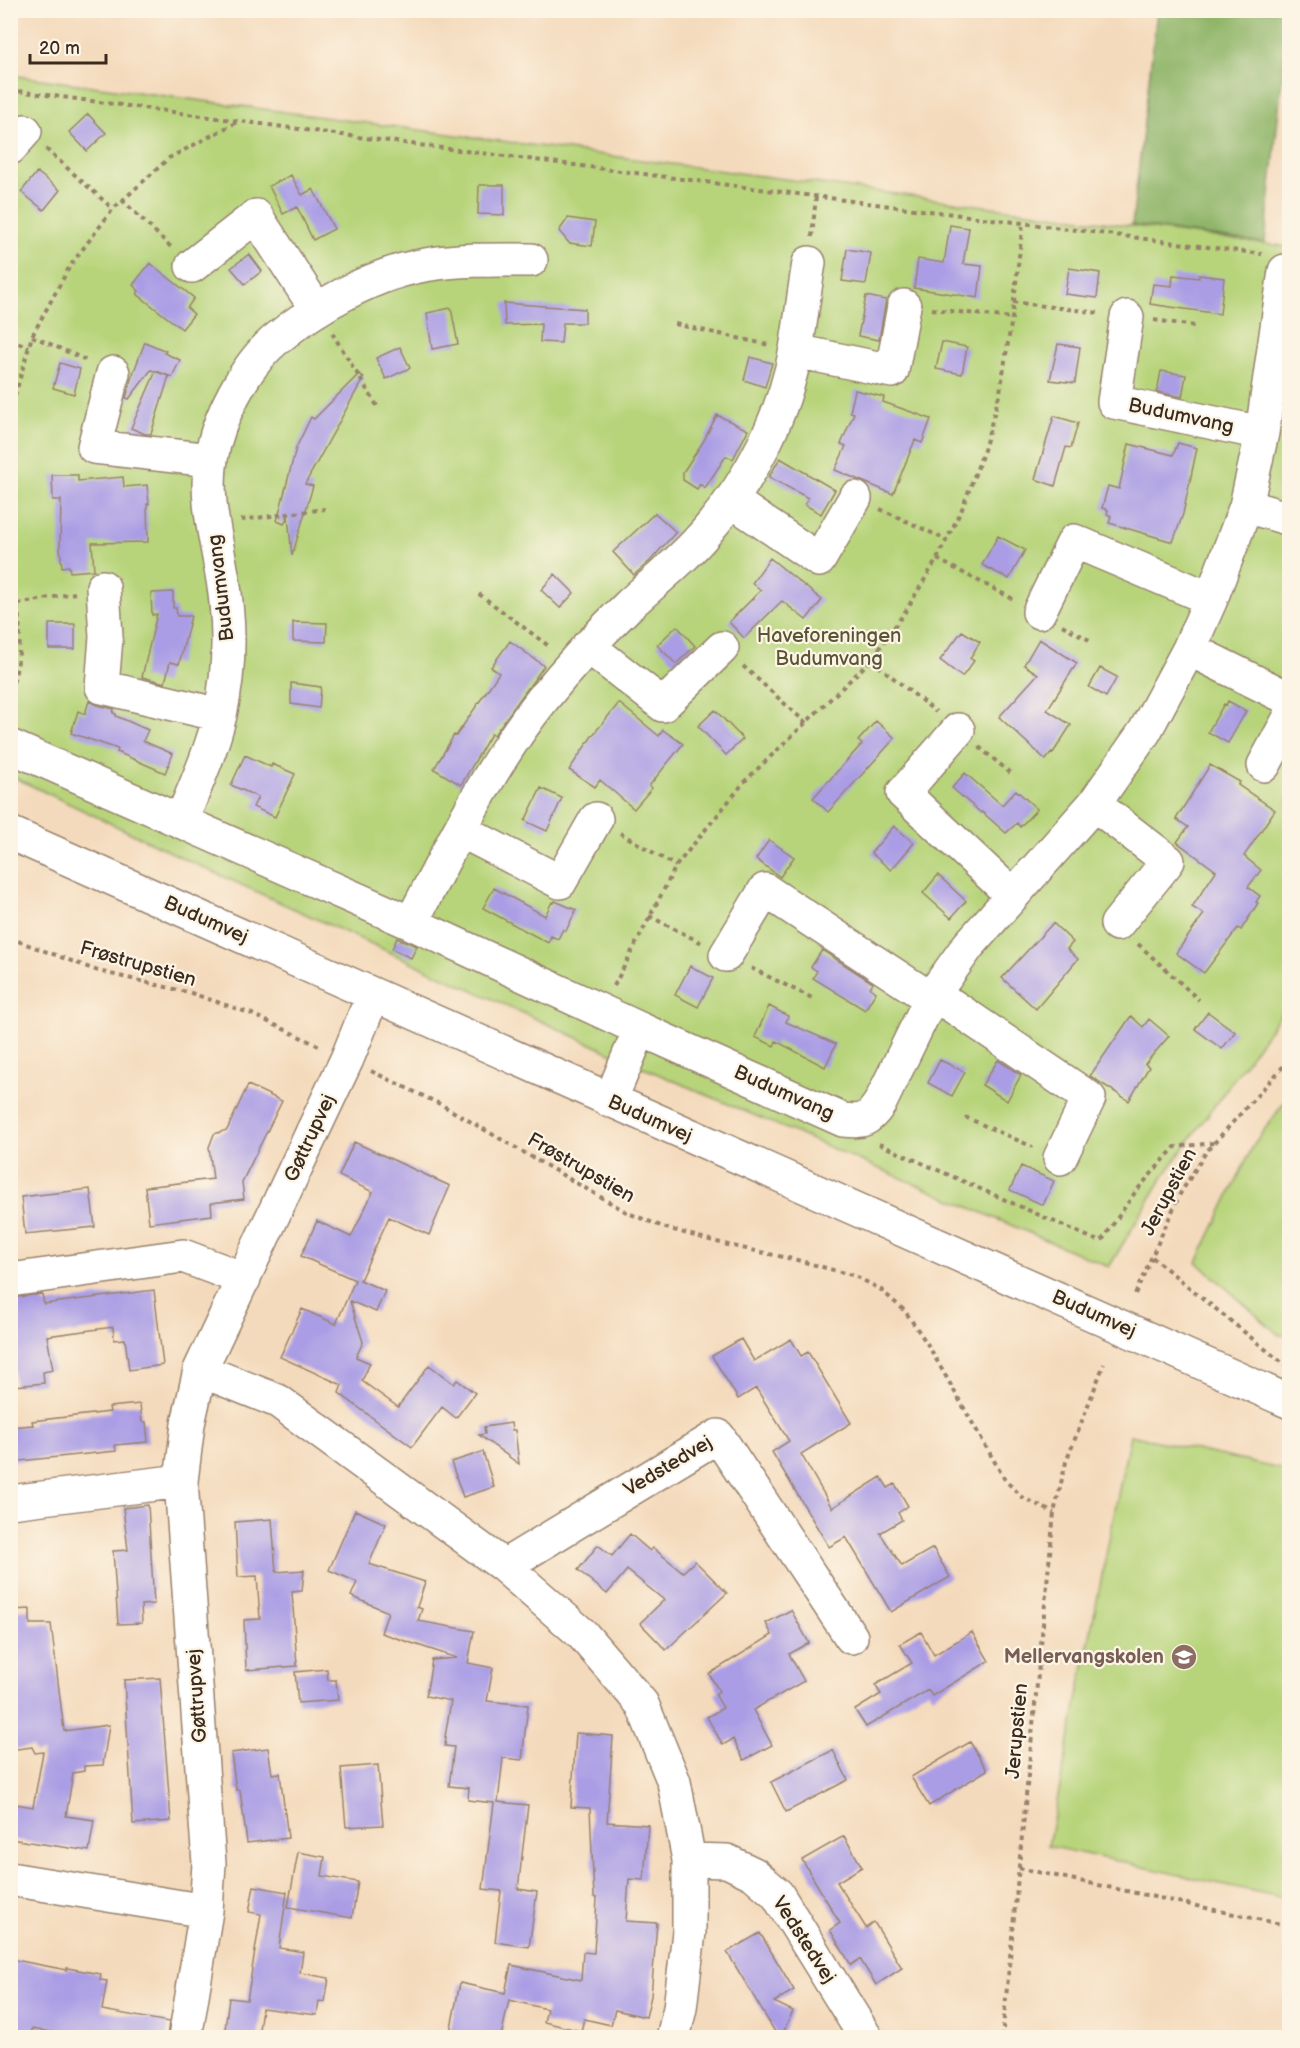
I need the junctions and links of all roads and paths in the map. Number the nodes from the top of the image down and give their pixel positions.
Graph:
1 (10, 90) edge
2 (240, 121) junction
3 (18, 140) edge
4 (816, 196) junction
5 (122, 200) junction
6 (113, 209) junction
7 (1023, 222) junction
8 (531, 260) dead end
9 (809, 263) joint
10 (1274, 263) joint
11 (192, 266) joint
12 (1013, 302) junction
13 (904, 306) joint
14 (317, 310) junction
15 (1127, 317) junction
16 (1012, 318) junction
17 (675, 324) dead end
18 (1195, 326) dead end
19 (32, 336) junction
20 (10, 340) edge
21 (1282, 346) edge
22 (29, 347) junction
23 (796, 351) junction
24 (113, 373) joint
25 (379, 409) dead end
26 (10, 413) edge
27 (1262, 433) junction
28 (211, 460) junction
29 (855, 498) joint
30 (732, 501) junction
31 (1246, 506) junction
32 (325, 509) dead end
33 (1290, 519) edge
34 (213, 524) junction
35 (947, 540) junction
36 (937, 559) junction
37 (10, 571) edge
38 (103, 587) joint
39 (480, 594) dead end
40 (1211, 599) junction
41 (18, 604) junction
42 (1039, 612) joint
43 (722, 648) joint
44 (1189, 649) junction
45 (580, 655) junction
46 (871, 660) junction
47 (10, 693) edge
48 (1290, 699) edge
49 (220, 715) junction
50 (1290, 717) edge
51 (806, 723) junction
52 (958, 730) junction
53 (10, 747) edge
54 (1263, 765) dead end
55 (1013, 775) dead end
56 (1094, 804) junction
57 (596, 819) joint
58 (181, 821) junction
59 (459, 830) junction
60 (10, 833) edge
61 (676, 866) junction
62 (1012, 895) junction
63 (649, 916) junction
64 (411, 923) junction
65 (1117, 924) joint
66 (10, 937) edge
67 (726, 955) junction
68 (373, 995) junction
69 (933, 996) junction
70 (814, 999) dead end
71 (1199, 1000) dead end
72 (602, 1011) junction
73 (640, 1029) junction
74 (347, 1059) junction
75 (1290, 1059) edge
76 (610, 1101) junction
77 (965, 1117) dead end
78 (860, 1122) junction
79 (1214, 1143) junction
80 (1060, 1158) joint
81 (1152, 1257) junction
82 (244, 1279) junction
83 (10, 1280) edge
84 (1135, 1294) dead end
85 (1104, 1364) dead end
86 (1290, 1369) edge
87 (200, 1370) junction
88 (1290, 1402) edge
89 (181, 1481) junction
90 (10, 1502) edge
91 (1054, 1513) junction
92 (504, 1566) junction
93 (851, 1637) dead end
94 (689, 1860) junction
95 (1019, 1869) junction
96 (10, 1879) edge
97 (206, 1911) junction
98 (1290, 1926) edge
99 (185, 2037) edge
100 (673, 2037) edge
101 (866, 2037) edge
102 (1002, 2037) edge

1 - 2 path
2 - 4 path
2 - 5 path
3 - 6 path
4 - 7 path
4 - 9 path
5 - 6 path
5 - 11 path
6 - 19 path
7 - 10 path
7 - 12 path
8 - 14 street, Budumvang
9 - 23 street
10 - 21 street, Budumvang
11 - 14 street
12 - 15 path
12 - 16 path
13 - 16 path
13 - 23 street
14 - 25 path
14 - 28 street, Budumvang
15 - 18 path
15 - 27 street, Budumvang
16 - 35 path
17 - 23 path
19 - 22 path
19 - 24 path
20 - 22 path
21 - 27 street, Budumvang
22 - 26 path
23 - 30 street
24 - 28 street
27 - 31 street, Budumvang
28 - 34 street, Budumvang
29 - 30 street
29 - 35 path
30 - 45 street
31 - 33 street
31 - 40 street, Budumvang
32 - 34 path
34 - 49 street, Budumvang
35 - 36 path
36 - 42 path
36 - 46 path
37 - 41 path
38 - 41 path
38 - 49 street
39 - 45 path
40 - 42 street
40 - 44 street, Budumvang
41 - 47 path
43 - 45 street
43 - 51 path
44 - 48 street
44 - 56 street, Budumvang
45 - 59 street
46 - 51 path
46 - 52 path
49 - 58 street, Budumvang
50 - 54 street
51 - 61 path
52 - 55 path
52 - 62 street
53 - 58 street, Budumvang
56 - 62 street, Budumvang
56 - 65 street
57 - 59 street
57 - 61 path
58 - 64 street, Budumvang
59 - 64 street
60 - 68 street, Budumvej
61 - 63 path
62 - 69 street, Budumvang
63 - 67 path
63 - 72 path
64 - 72 street, Budumvang
65 - 71 path
66 - 74 path, Frøstrupstien
67 - 69 street
67 - 70 path
68 - 74 street, Gøttrupvej
68 - 76 street, Budumvej
69 - 78 street, Budumvang
69 - 80 street
72 - 73 street, Budumvang
73 - 76 street
73 - 78 street, Budumvang
74 - 82 street, Gøttrupvej
74 - 91 path, Frøstrupstien
75 - 79 path, Jerupstien
76 - 88 street, Budumvej
77 - 80 path
78 - 79 path
79 - 81 path, Jerupstien
81 - 84 path, Jerupstien
81 - 86 path
82 - 83 street
82 - 87 street, Gøttrupvej
85 - 91 path, Jerupstien
87 - 89 street, Gøttrupvej
87 - 92 street
89 - 90 street
89 - 97 street, Gøttrupvej
91 - 95 path, Jerupstien
92 - 93 street, Vedstedvej
92 - 94 street
94 - 100 street
94 - 101 street, Vedstedvej
95 - 98 path
95 - 102 path, Jerupstien
96 - 97 street
97 - 99 street, Gøttrupvej

